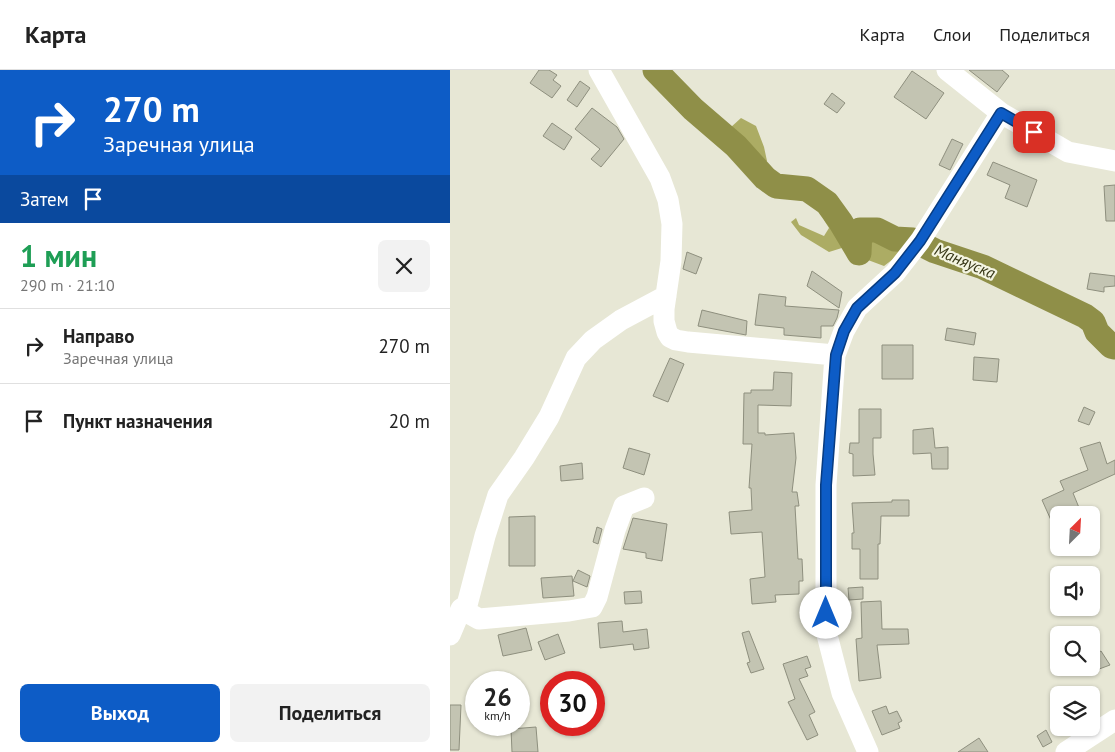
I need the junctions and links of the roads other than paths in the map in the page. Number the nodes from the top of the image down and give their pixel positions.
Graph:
1 (599, 70) edge
2 (947, 70) edge
3 (1001, 113) junction
4 (1115, 161) edge
5 (666, 296) junction
6 (836, 355) junction
7 (644, 498) dead end
8 (462, 609) junction
9 (450, 634) edge
10 (1115, 720) edge
11 (868, 752) edge
12 (1066, 752) edge

1 - 5 street
2 - 3 street
3 - 4 street
3 - 6 street
5 - 6 street
5 - 8 street
6 - 11 street
7 - 8 street
8 - 9 street
10 - 12 street

